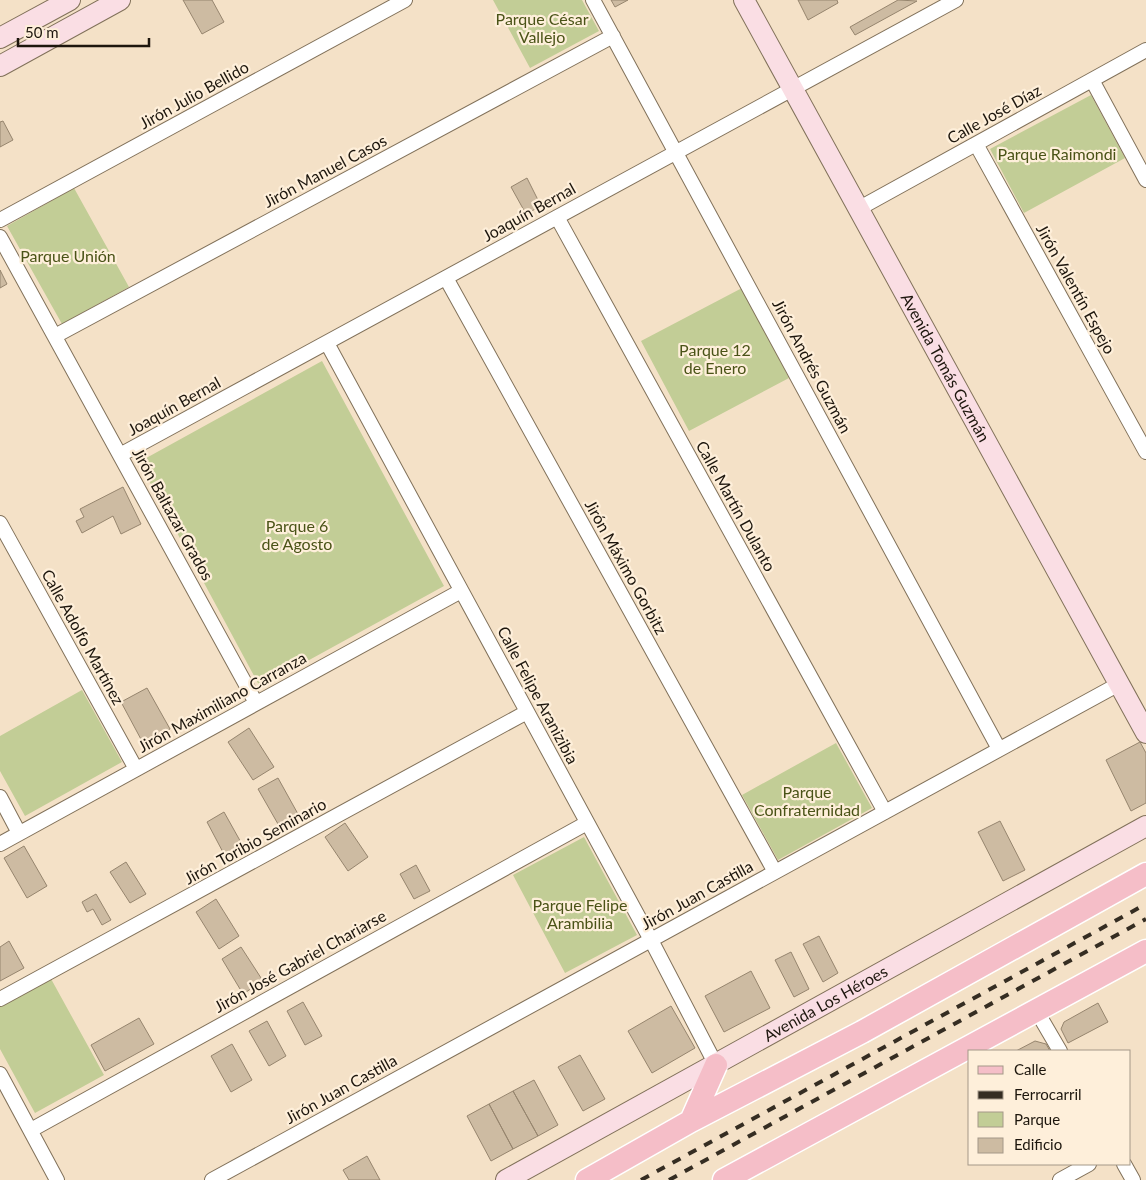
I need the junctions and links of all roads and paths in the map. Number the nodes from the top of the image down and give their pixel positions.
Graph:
1 (70, 0) edge
2 (120, 0) edge
3 (405, 0) edge
4 (594, 0) edge
5 (744, 0) edge
6 (956, 0) edge
7 (613, 36) junction
8 (0, 38) edge
9 (1146, 50) edge
10 (0, 66) edge
11 (1092, 80) junction
12 (793, 89) junction
13 (976, 144) junction
14 (676, 152) junction
15 (1146, 180) edge
16 (858, 209) junction
17 (557, 217) junction
18 (0, 220) edge
19 (0, 237) edge
20 (446, 278) junction
21 (55, 336) junction
22 (327, 342) junction
23 (1146, 452) edge
24 (120, 455) junction
25 (0, 522) edge
26 (461, 591) junction
27 (1119, 684) junction
28 (256, 703) junction
29 (527, 712) junction
30 (1146, 734) edge
31 (999, 749) junction
32 (136, 769) junction
33 (0, 797) edge
34 (885, 812) junction
35 (587, 823) junction
36 (1146, 826) edge
37 (19, 833) junction
38 (0, 844) edge
39 (775, 872) junction
40 (1146, 874) edge
41 (651, 940) junction
42 (1146, 951) edge
43 (0, 999) edge
44 (1036, 1010) junction
45 (1059, 1050) edge
46 (716, 1065) junction
47 (0, 1074) edge
48 (691, 1121) junction
49 (31, 1130) junction
50 (1087, 1165) edge
51 (1125, 1165) edge
52 (57, 1180) edge
53 (212, 1180) edge
54 (506, 1180) edge
55 (587, 1180) edge
56 (724, 1180) edge
57 (1060, 1180) edge
58 (1133, 1180) edge

1 - 8 street
2 - 10 street
3 - 18 street, Jirón Julio Bellido
4 - 7 street, Jirón Andrés Guzmán
5 - 12 street, Avenida Tomás Guzmán
6 - 12 street, Joaquín Bernal
7 - 14 street, Jirón Andrés Guzmán
7 - 21 street, Jirón Manuel Casos
9 - 11 street, Calle José Díaz
11 - 13 street, Calle José Díaz
11 - 15 street
12 - 14 street, Joaquín Bernal
12 - 16 street, Avenida Tomás Guzmán
13 - 16 street, Calle José Díaz
13 - 23 street, Jirón Valentín Espejo
14 - 17 street, Joaquín Bernal
14 - 31 street, Jirón Andrés Guzmán
16 - 27 street, Avenida Tomás Guzmán
17 - 20 street, Joaquín Bernal
17 - 34 street, Calle Martín Dulanto
19 - 21 street, Jirón Baltazar Grados
20 - 22 street, Joaquín Bernal
20 - 39 street, Jirón Máximo Gorbitz
21 - 24 street, Jirón Baltazar Grados
22 - 24 street, Joaquín Bernal
22 - 26 street, Calle Felipe Aranizibia
24 - 28 street, Jirón Baltazar Grados
25 - 32 street, Calle Adolfo Martínez
26 - 28 street, Jirón Maximiliano Carranza
26 - 29 street, Calle Felipe Aranizibia
27 - 30 street, Avenida Tomás Guzmán
27 - 31 street, Jirón Juan Castilla
28 - 32 street, Jirón Maximiliano Carranza
29 - 35 street, Calle Felipe Aranizibia
29 - 43 street, Jirón Toribio Seminario
31 - 34 street, Jirón Juan Castilla
32 - 37 street, Jirón Maximiliano Carranza
33 - 37 street
34 - 39 street, Jirón Juan Castilla
35 - 41 street, Calle Felipe Aranizibia
35 - 49 street, Jirón José Gabriel Chariarse
36 - 46 street, Avenida Los Héroes
37 - 38 street, Jirón Maximiliano Carranza
39 - 41 street, Jirón Juan Castilla
40 - 48 main road
41 - 46 street, Calle Felipe Aranizibia
41 - 53 street, Jirón Juan Castilla
42 - 44 main road
44 - 45 street
44 - 56 main road
46 - 48 main road
46 - 54 street, Avenida Los Héroes
47 - 49 street
48 - 55 main road
49 - 52 street
50 - 57 street
51 - 58 street

